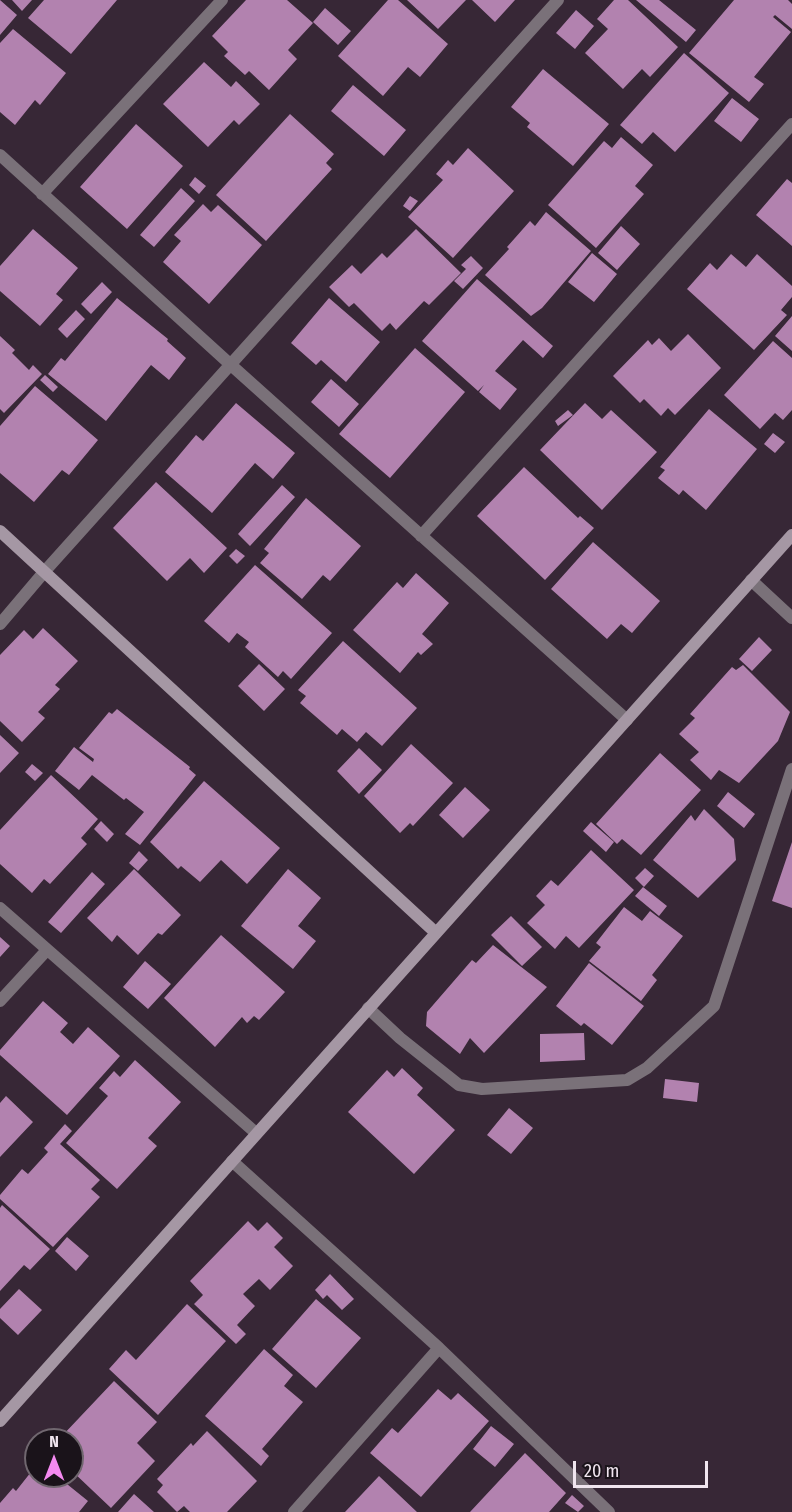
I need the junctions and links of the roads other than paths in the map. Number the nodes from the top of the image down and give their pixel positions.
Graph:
1 (222, 0) edge
2 (558, 0) edge
3 (792, 124) edge
4 (0, 155) edge
5 (42, 194) junction
6 (231, 365) junction
7 (0, 531) edge
8 (792, 535) edge
9 (421, 536) junction
10 (45, 571) junction
11 (751, 580) junction
12 (792, 618) edge
13 (0, 624) edge
14 (627, 720) junction
15 (792, 769) edge
16 (0, 908) edge
17 (435, 933) junction
18 (47, 950) junction
19 (0, 1001) edge
20 (368, 1008) junction
21 (256, 1133) junction
22 (232, 1161) junction
23 (439, 1348) junction
24 (0, 1421) edge
25 (294, 1512) edge
26 (609, 1512) edge

1 - 5 street
2 - 6 street
3 - 9 street
4 - 5 street
5 - 6 street
6 - 9 street
6 - 10 street
7 - 10 street
8 - 11 street
9 - 14 street
10 - 13 street
10 - 17 street
11 - 12 street
11 - 14 street
14 - 17 street
15 - 20 street
16 - 18 street
17 - 20 street
18 - 19 street
18 - 21 street
20 - 21 street
21 - 22 street
22 - 23 street
22 - 24 street
23 - 25 street
23 - 26 street

